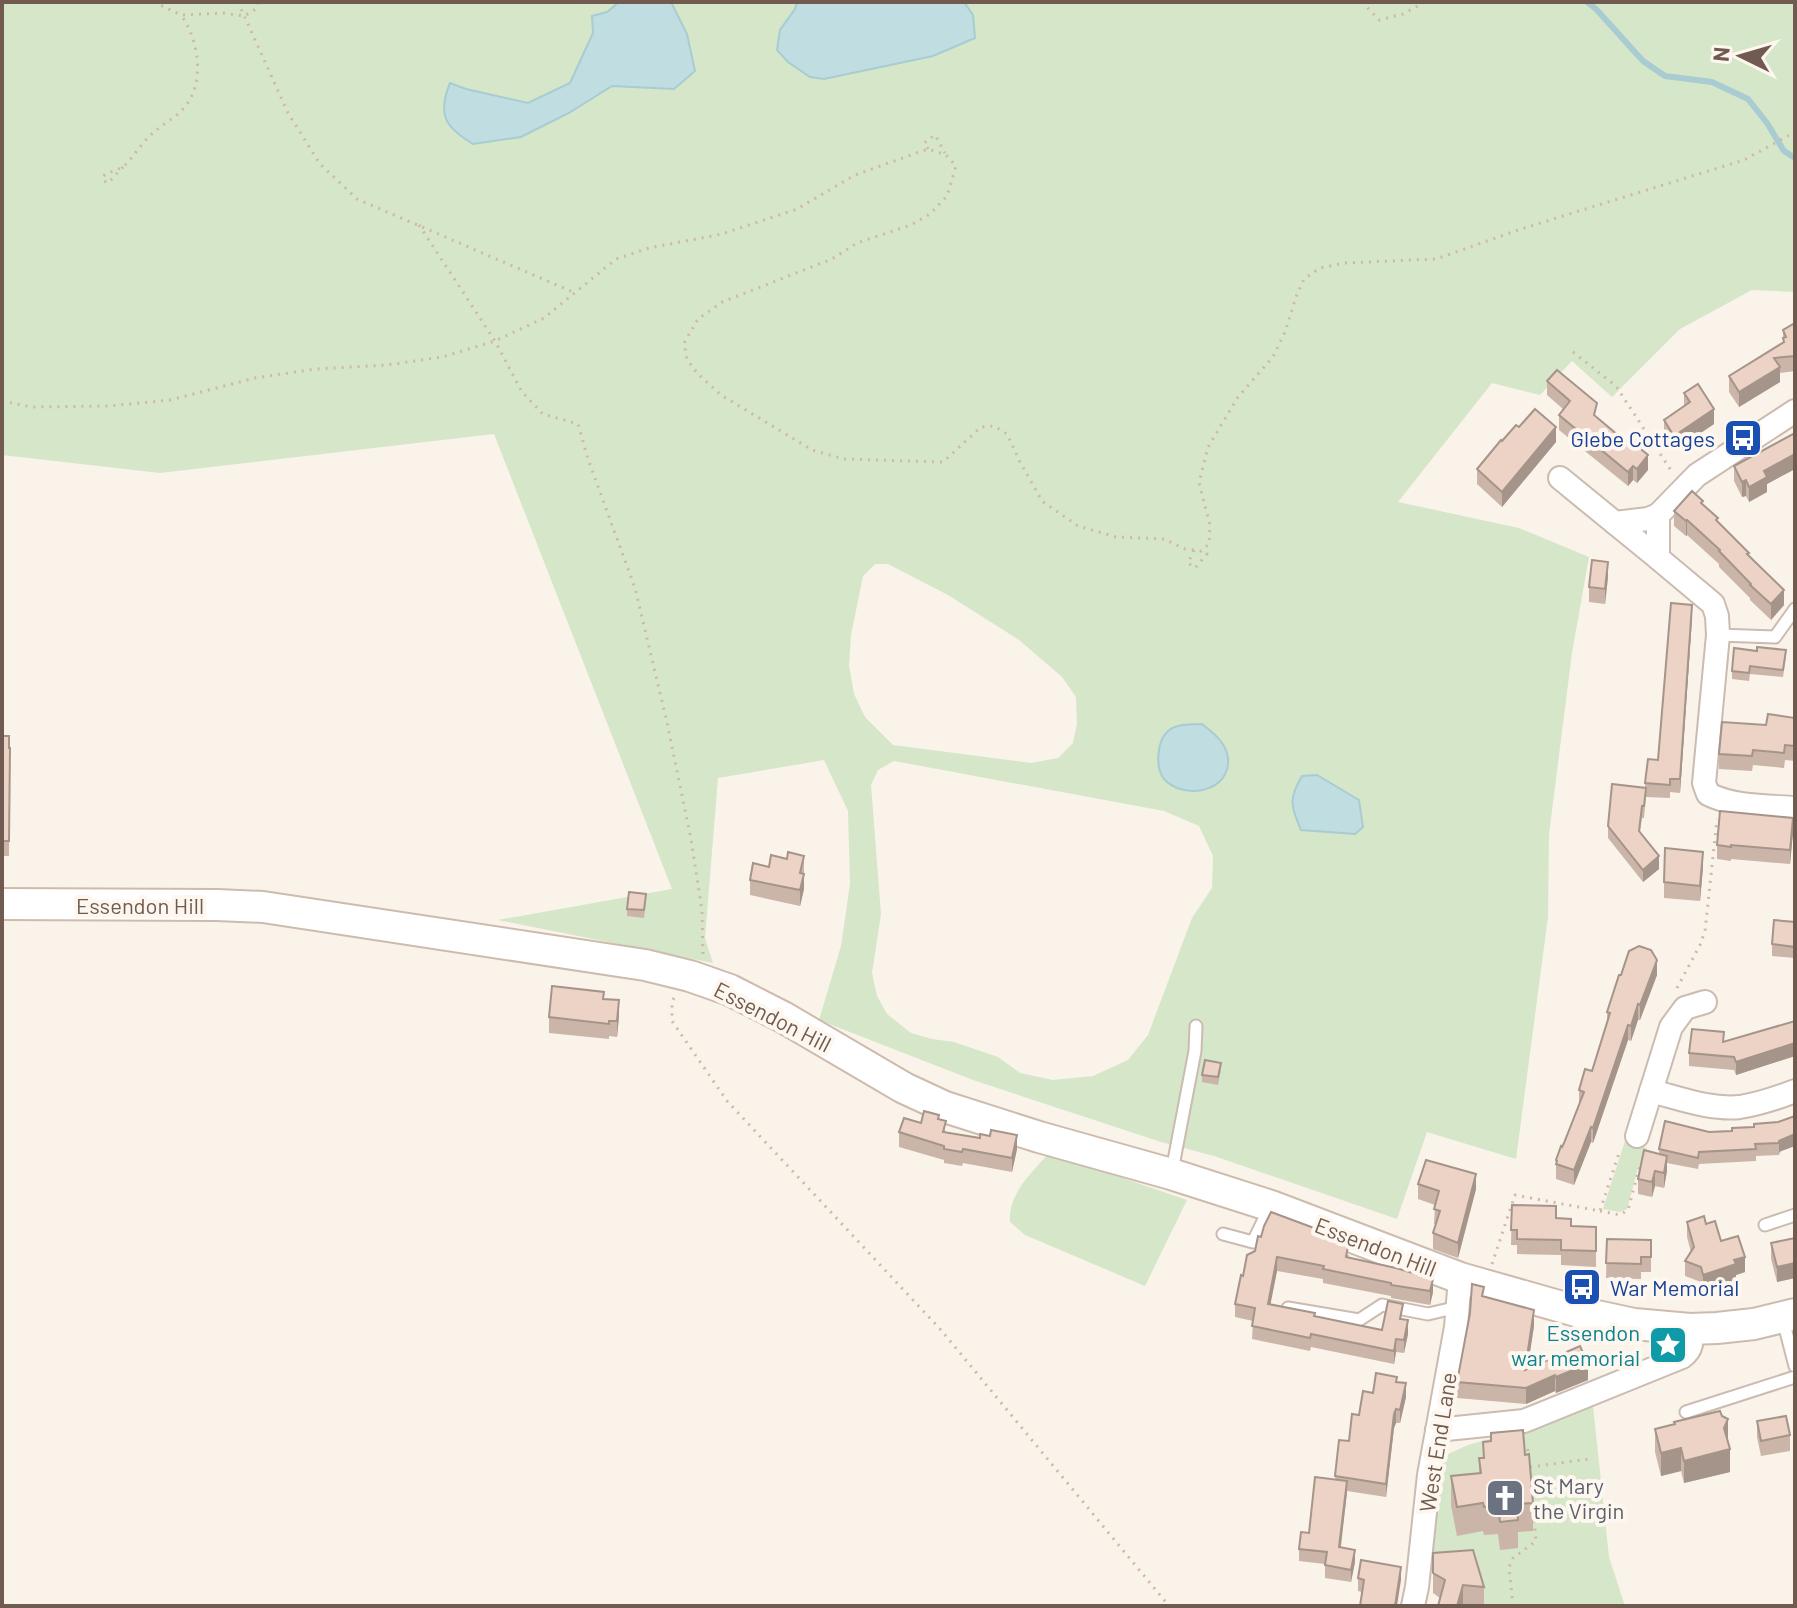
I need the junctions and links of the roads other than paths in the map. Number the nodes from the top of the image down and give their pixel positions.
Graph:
1 (1795, 411) edge
2 (1560, 478) dead end
3 (1658, 515) junction
4 (1615, 523) junction
5 (1658, 558) junction
6 (1795, 609) edge
7 (1718, 635) junction
8 (1795, 808) edge
9 (2, 904) edge
10 (1705, 1002) dead end
11 (1196, 1026) dead end
12 (1651, 1091) junction
13 (1795, 1091) edge
14 (1630, 1138) road end
15 (1171, 1174) junction
16 (1271, 1206) junction
17 (1795, 1215) edge
18 (1765, 1225) dead end
19 (1223, 1234) dead end
20 (1468, 1290) junction
21 (1288, 1308) edge
22 (1789, 1315) edge
23 (1690, 1329) junction
24 (1795, 1366) edge
25 (1795, 1377) edge
26 (1686, 1412) dead end
27 (1437, 1430) junction
28 (1413, 1606) edge

1 - 3 street
2 - 4 street
3 - 4 street
3 - 5 street
4 - 5 street
5 - 7 street
6 - 7 lane
7 - 8 street
9 - 15 main road, Essendon Hill
10 - 12 street
11 - 15 lane
12 - 13 street
12 - 14 street
15 - 16 main road, Essendon Hill
16 - 19 lane
16 - 20 main road, Essendon Hill
17 - 18 lane
20 - 21 lane
20 - 23 main road, Essendon Hill
20 - 27 street, West End Lane
22 - 23 main road, Essendon Hill
22 - 24 lane
23 - 27 street
25 - 26 lane
27 - 28 street, West End Lane

